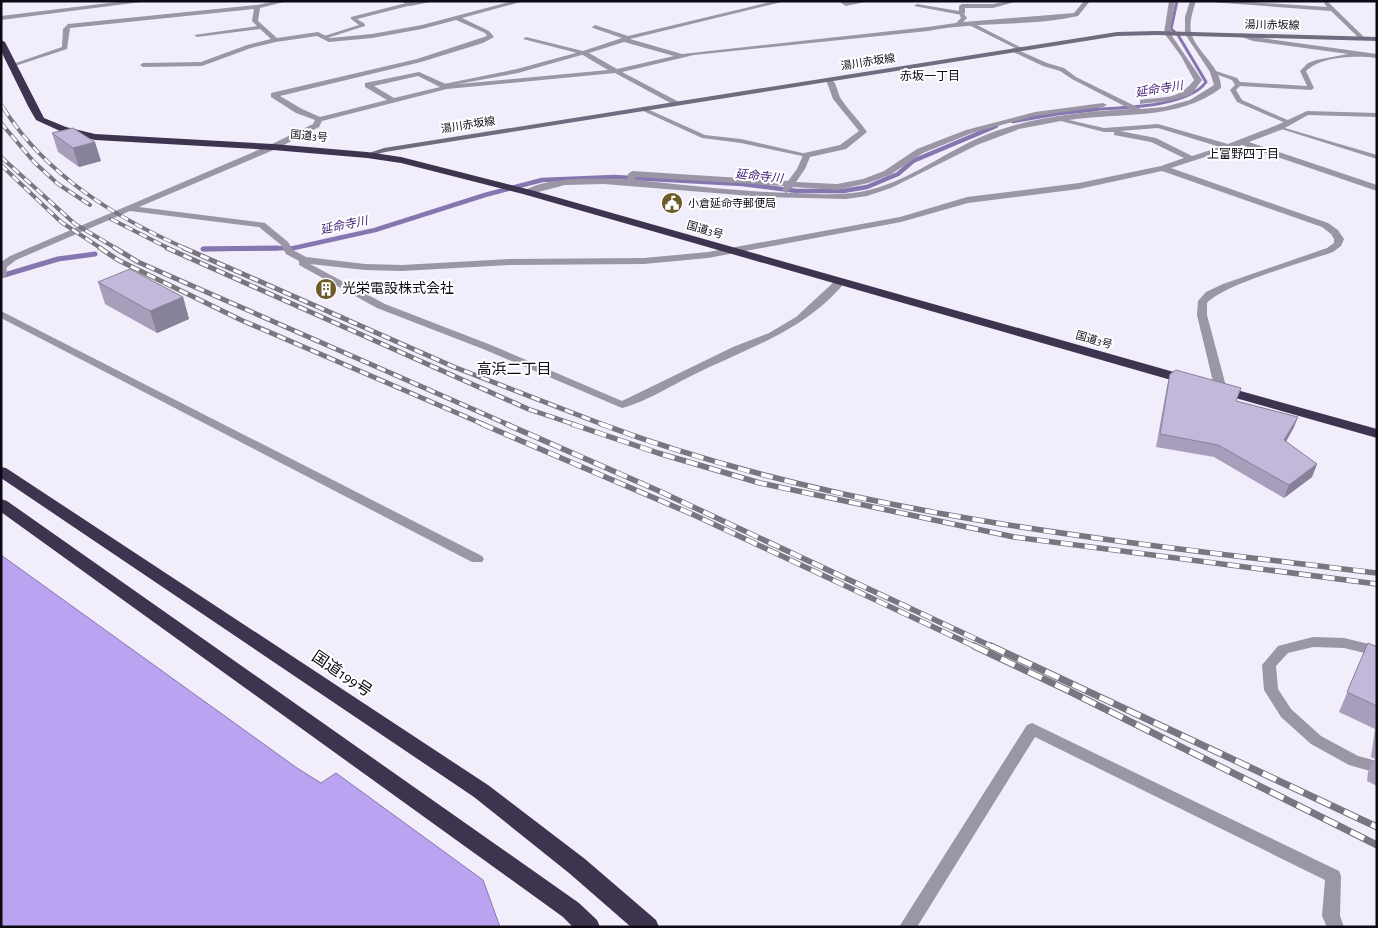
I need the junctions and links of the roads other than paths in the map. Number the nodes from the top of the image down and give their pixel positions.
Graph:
1 (98, 1) edge
2 (146, 1) edge
3 (285, 1) edge
4 (433, 1) edge
5 (521, 1) edge
6 (783, 1) edge
7 (842, 1) edge
8 (867, 1) edge
9 (1088, 1) edge
10 (1172, 1) edge
11 (1193, 1) edge
12 (1200, 1) edge
13 (1325, 1) edge
14 (1012, 2) dead end
15 (407, 3) edge
16 (917, 6) dead end
17 (83, 7) junction
18 (257, 7) junction
19 (963, 7) edge
20 (1333, 9) junction
21 (1, 18) edge
22 (458, 19) junction
23 (971, 24) junction
24 (957, 25) junction
25 (262, 27) junction
26 (595, 27) dead end
27 (1167, 33) junction
28 (1188, 34) junction
29 (197, 35) dead end
30 (1241, 35) junction
31 (324, 37) junction
32 (1362, 38) junction
33 (1377, 38) edge
34 (526, 39) dead end
35 (626, 39) junction
36 (276, 40) junction
37 (1, 42) edge
38 (1017, 49) junction
39 (583, 53) junction
40 (1357, 54) junction
41 (683, 56) junction
42 (1377, 56) edge
43 (13, 65) junction
44 (144, 65) dead end
45 (617, 71) junction
46 (1213, 72) junction
47 (830, 80) junction
48 (1238, 84) junction
49 (445, 86) junction
50 (392, 100) junction
51 (676, 104) junction
52 (1125, 104) junction
53 (643, 109) junction
54 (1140, 111) junction
55 (1377, 115) edge
56 (319, 119) junction
57 (1057, 119) junction
58 (1290, 123) junction
59 (1280, 127) junction
60 (1104, 130) junction
61 (946, 140) junction
62 (1242, 142) junction
63 (273, 147) junction
64 (1228, 147) junction
65 (966, 148) junction
66 (367, 155) junction
67 (807, 155) junction
68 (1377, 157) edge
69 (1192, 159) junction
70 (1163, 168) junction
71 (721, 180) junction
72 (630, 183) junction
73 (789, 184) junction
74 (1377, 188) edge
75 (713, 190) junction
76 (523, 191) junction
77 (783, 196) junction
78 (130, 209) junction
79 (728, 251) junction
80 (304, 260) junction
81 (1, 276) edge
82 (840, 282) junction
83 (1, 314) edge
84 (1221, 390) junction
85 (1377, 434) edge
86 (1, 471) edge
87 (1, 504) edge
88 (477, 559) dead end
89 (1377, 651) edge
90 (1377, 767) edge
91 (589, 927) edge
92 (648, 927) edge
93 (907, 927) edge
94 (1336, 927) edge

1 - 17 street
2 - 17 street
3 - 18 street
4 - 15 street
5 - 22 street
6 - 35 street
7 - 8 street
9 - 23 street
10 - 27 street
11 - 28 street
12 - 20 street
13 - 20 street
14 - 19 lane
15 - 31 lane
16 - 19 lane
17 - 21 street
18 - 25 street
18 - 43 street
19 - 24 street
20 - 32 street
22 - 31 street
22 - 56 street
23 - 24 street
23 - 38 lane
24 - 41 street
25 - 29 street
25 - 36 street
26 - 35 street
27 - 28 main road, 湯川赤坂線
27 - 38 main road, 湯川赤坂線
27 - 52 street
28 - 30 main road, 湯川赤坂線
28 - 46 street
30 - 32 main road, 湯川赤坂線
30 - 40 lane
31 - 36 street
32 - 33 main road, 湯川赤坂線
34 - 39 street
35 - 39 street
35 - 41 street
36 - 44 street
37 - 43 highway, 国道3号
38 - 47 main road, 湯川赤坂線
38 - 52 street
39 - 45 street
39 - 49 lane
40 - 42 lane
40 - 48 lane
41 - 45 street
43 - 63 highway, 国道3号
45 - 49 street
45 - 51 street
46 - 48 lane
46 - 54 street
47 - 51 main road, 湯川赤坂線
47 - 67 street
48 - 58 lane
49 - 50 street
49 - 50 street
50 - 56 street
51 - 53 main road, 湯川赤坂線
52 - 54 street
52 - 61 street
53 - 66 main road, 湯川赤坂線
53 - 67 lane
54 - 57 street
55 - 58 street
56 - 63 street
57 - 60 street
57 - 65 street
58 - 59 street
59 - 62 street
59 - 68 lane
60 - 64 street
60 - 69 street
61 - 65 street
61 - 73 street
62 - 64 street
62 - 74 street
63 - 66 highway, 国道3号
63 - 78 street
64 - 69 street
65 - 77 street
66 - 76 highway, 国道3号
67 - 73 street
69 - 70 street
70 - 79 street
70 - 84 street
71 - 72 street
71 - 73 street
71 - 75 street
72 - 75 street
72 - 76 street
73 - 77 street
75 - 77 street
76 - 79 highway, 国道3号
78 - 80 street
78 - 81 street
79 - 80 street
79 - 82 highway, 国道3号
80 - 82 street
82 - 84 highway, 国道3号
83 - 88 street
84 - 85 highway, 国道3号
86 - 92 highway, 国道199号
87 - 91 highway
89 - 90 lane
93 - 94 lane

